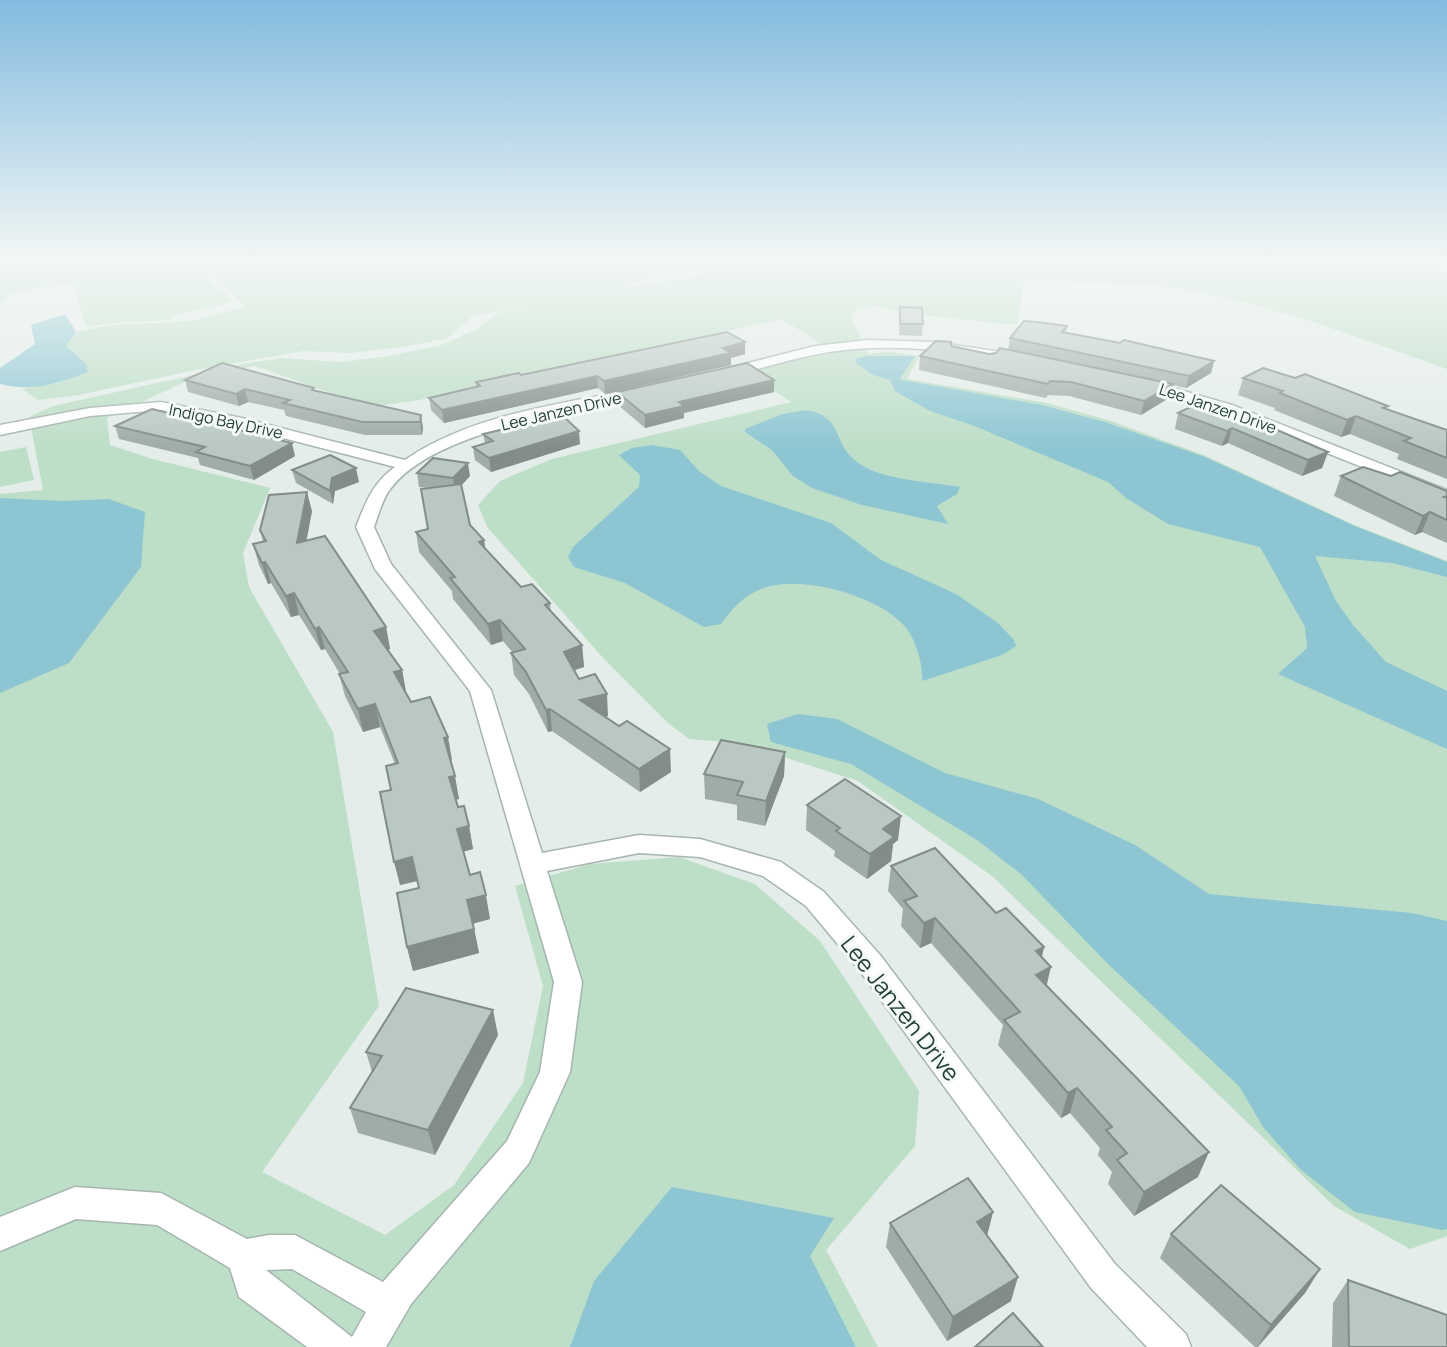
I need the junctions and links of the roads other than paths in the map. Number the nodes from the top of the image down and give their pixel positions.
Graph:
1 (1042, 363) edge
2 (711, 376) edge
3 (1127, 380) edge
4 (659, 388) edge
5 (0, 430) edge
6 (408, 466) junction
7 (1447, 496) edge
8 (534, 864) junction
9 (0, 1234) edge
10 (245, 1257) junction
11 (390, 1306) junction
12 (337, 1347) edge
13 (366, 1347) edge
14 (1173, 1347) edge

1 - 2 street
3 - 7 street, Lee Janzen Drive
4 - 6 street, Lee Janzen Drive
5 - 6 street, Indigo Bay Drive
6 - 8 street, Lee Janzen Drive
8 - 11 street, Lee Janzen Drive
8 - 14 street, Lee Janzen Drive
9 - 10 street
10 - 11 street
10 - 12 street
11 - 13 street, Lee Janzen Drive

